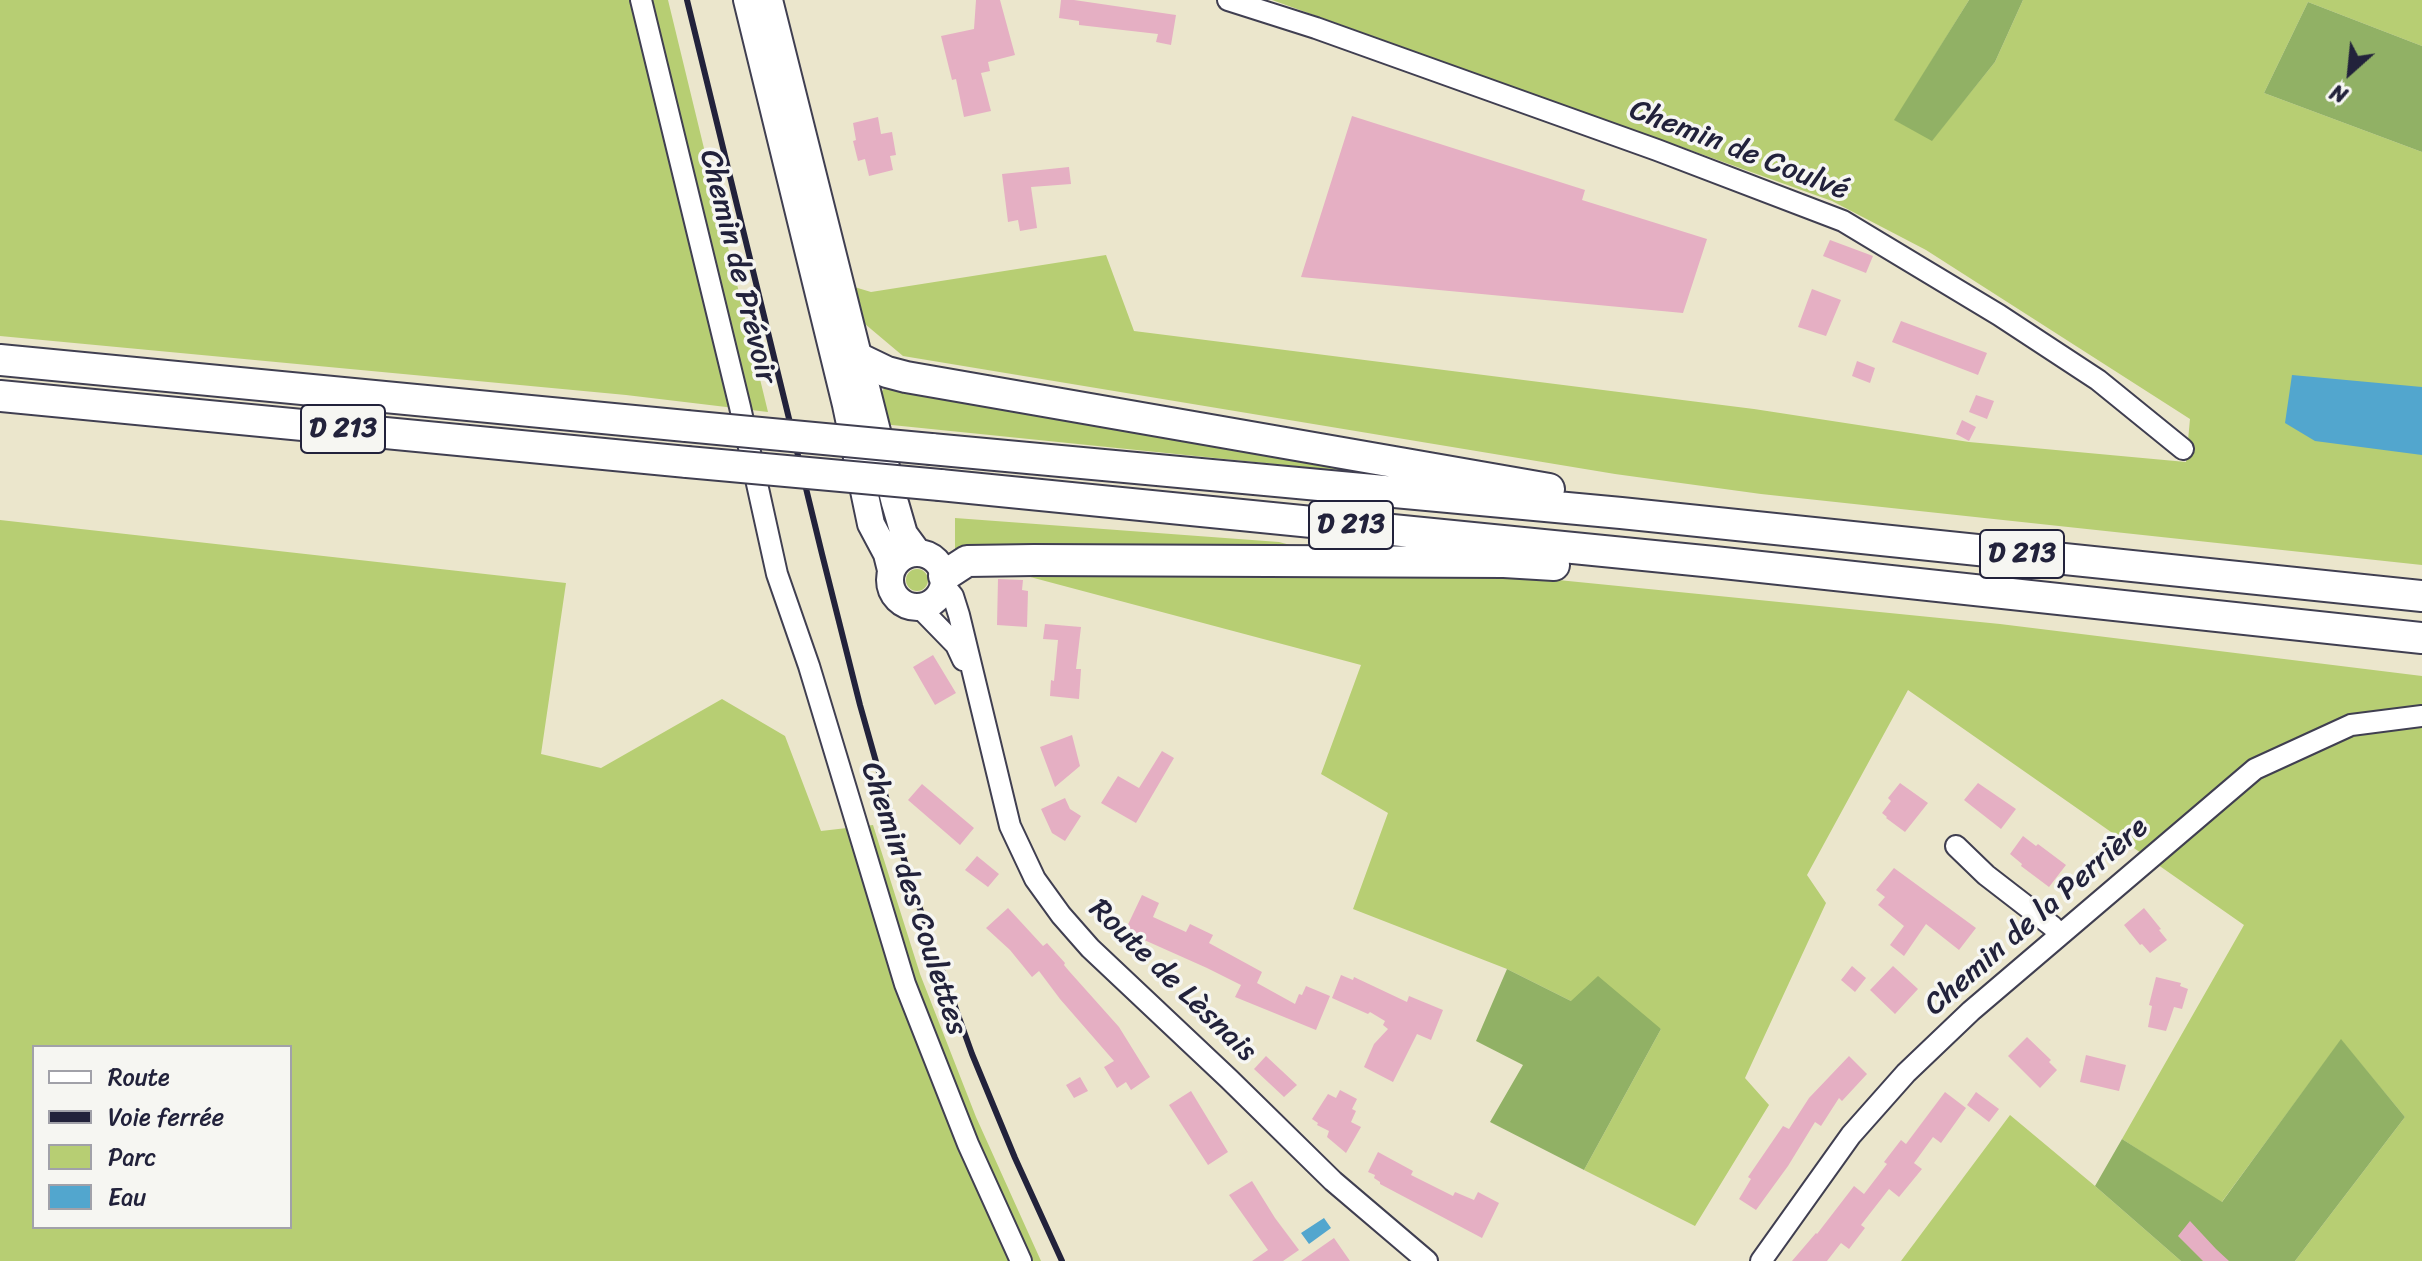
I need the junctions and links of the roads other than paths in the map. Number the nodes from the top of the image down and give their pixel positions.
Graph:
1 (641, 0) edge
2 (747, 0) edge
3 (769, 0) edge
4 (1228, 0) edge
5 (860, 359) junction
6 (0, 360) edge
7 (0, 396) edge
8 (2183, 449) dead end
9 (1621, 513) junction
10 (770, 548) joint
11 (918, 553) junction
12 (1762, 567) junction
13 (891, 570) junction
14 (944, 580) junction
15 (2422, 596) edge
16 (920, 608) junction
17 (2422, 638) edge
18 (974, 681) junction
19 (2422, 716) edge
20 (1956, 846) dead end
21 (2060, 935) junction
22 (1021, 1261) edge
23 (1427, 1261) edge
24 (1761, 1261) edge

1 - 10 street, Chemin de Prévoir
2 - 13 main road
3 - 5 main road
4 - 8 street, Chemin de Coulvé
5 - 9 highway
5 - 11 main road
6 - 9 highway, D 213, bridge
7 - 12 highway, D 213, bridge
9 - 15 highway, D 213
10 - 22 street, Chemin des Coulettes
11 - 13 main road
11 - 14 main road
12 - 14 highway
12 - 17 highway, D 213
13 - 16 main road
14 - 16 main road
14 - 18 street, Route de Lèsnais
16 - 18 street, Route de Lèsnais
18 - 23 street, Route de Lèsnais
19 - 21 street, Chemin de la Perrière
20 - 21 street
21 - 24 street, Chemin de la Perrière

